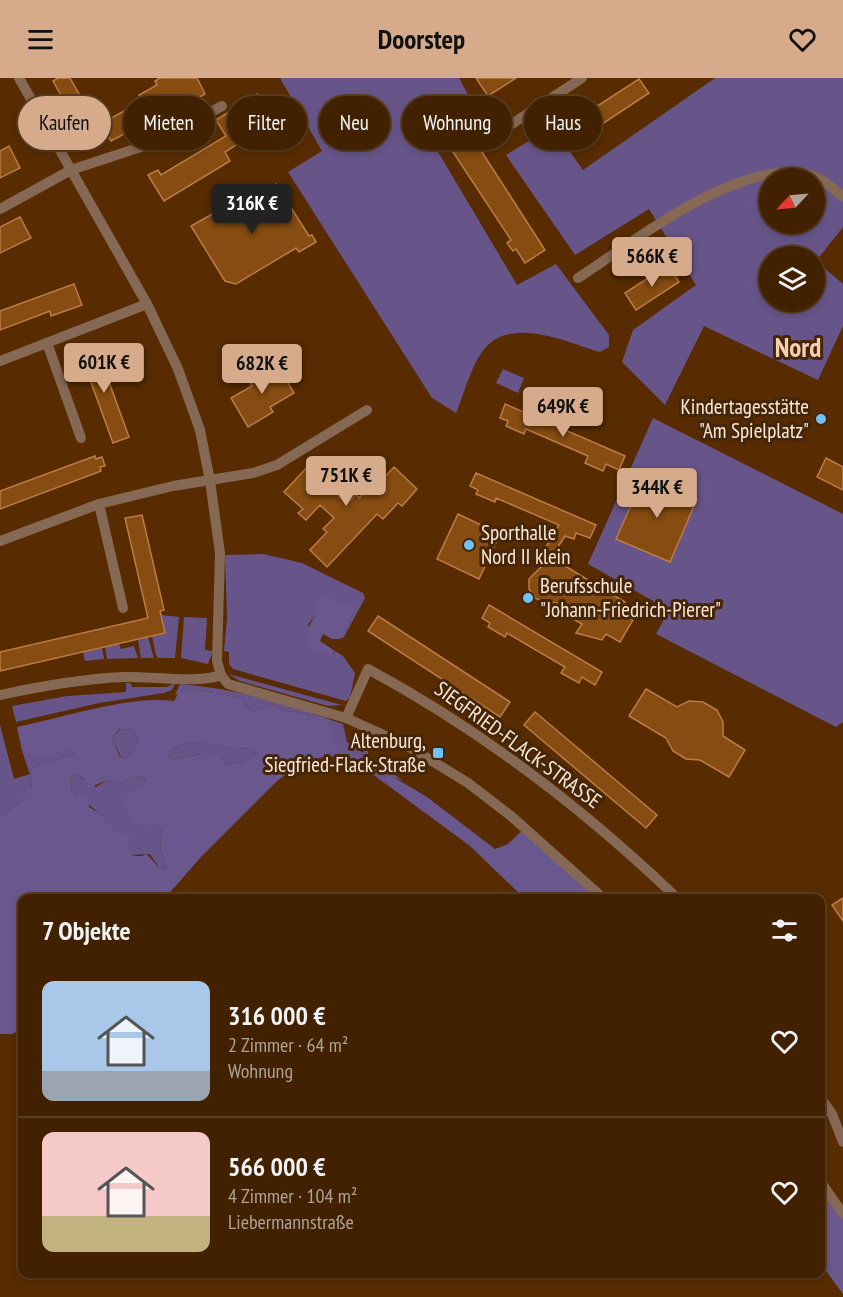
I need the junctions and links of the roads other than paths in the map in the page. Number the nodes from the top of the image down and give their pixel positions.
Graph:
1 (20, 78) edge
2 (582, 78) edge
3 (222, 106) dead end
4 (512, 124) edge
5 (71, 170) junction
6 (843, 197) edge
7 (0, 209) edge
8 (578, 278) dead end
9 (147, 304) junction
10 (47, 343) junction
11 (0, 361) edge
12 (367, 410) dead end
13 (81, 438) dead end
14 (210, 481) junction
15 (99, 504) junction
16 (0, 541) edge
17 (123, 608) dead end
18 (221, 675) junction
19 (0, 695) edge
20 (346, 718) junction
21 (599, 894) edge
22 (673, 894) edge
23 (825, 1104) edge
24 (843, 1142) edge
25 (825, 1188) edge
26 (843, 1214) edge

1 - 5 street
2 - 4 street
3 - 5 street
5 - 7 street
5 - 9 street
6 - 8 street
9 - 10 street
9 - 14 street
10 - 11 street
10 - 13 street
12 - 14 street
14 - 15 street
14 - 18 street
15 - 16 street
15 - 17 street
18 - 19 street
18 - 20 street
20 - 21 street
20 - 22 street, SIEGFRIED-FLACK-STRASSE
23 - 24 street
25 - 26 street

